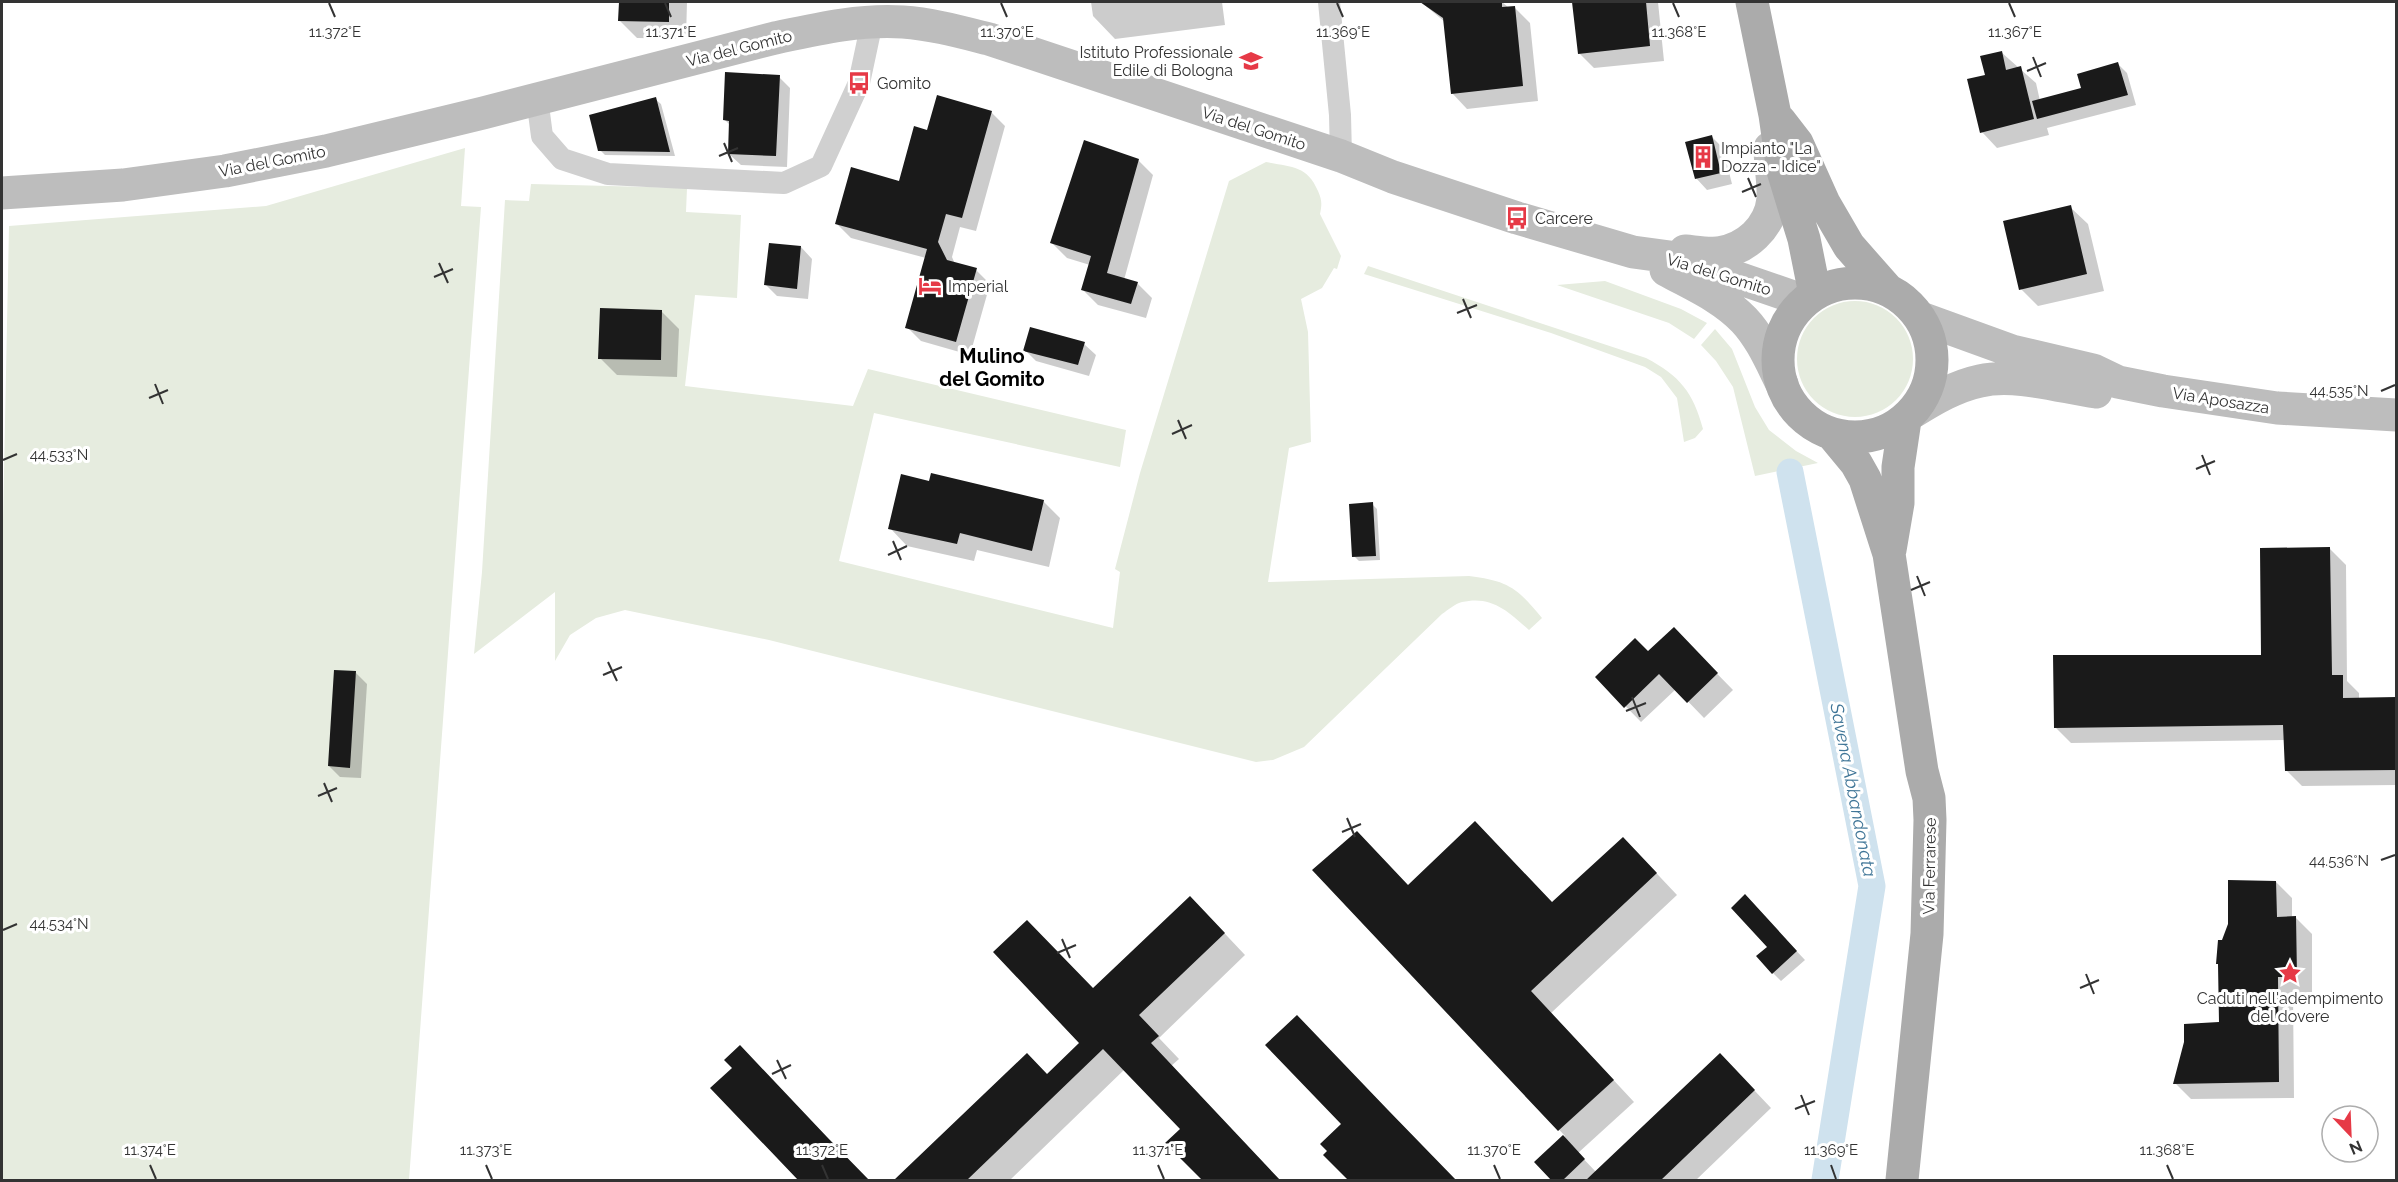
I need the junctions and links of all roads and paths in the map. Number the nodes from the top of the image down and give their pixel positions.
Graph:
1 (1329, 2) edge
2 (1752, 2) edge
3 (872, 22) junction
4 (537, 98) junction
5 (1775, 115) junction
6 (1341, 156) junction
7 (2, 193) edge
8 (1633, 252) junction
9 (1886, 288) junction
10 (1810, 297) junction
11 (1921, 318) junction
12 (2118, 382) junction
13 (1782, 384) junction
14 (2397, 415) edge
15 (1909, 416) junction
16 (1832, 434) junction
17 (1889, 554) junction
18 (1902, 1180) edge

1 - 6 street
2 - 5 main road
3 - 4 street, Via del Gomito
3 - 4 street
3 - 6 street, Via del Gomito
4 - 7 street, Via del Gomito
5 - 8 street
5 - 9 main road
5 - 10 main road
6 - 8 street, Via del Gomito
8 - 10 street, Via del Gomito
8 - 13 street, Via del Gomito
9 - 10 main road
9 - 11 main road
10 - 13 main road
11 - 12 street, Via Aposazza
11 - 15 main road
12 - 14 street, Via Aposazza
12 - 15 street
13 - 16 main road
15 - 16 main road
15 - 17 main road
16 - 17 main road
17 - 18 main road, Via Ferrarese

